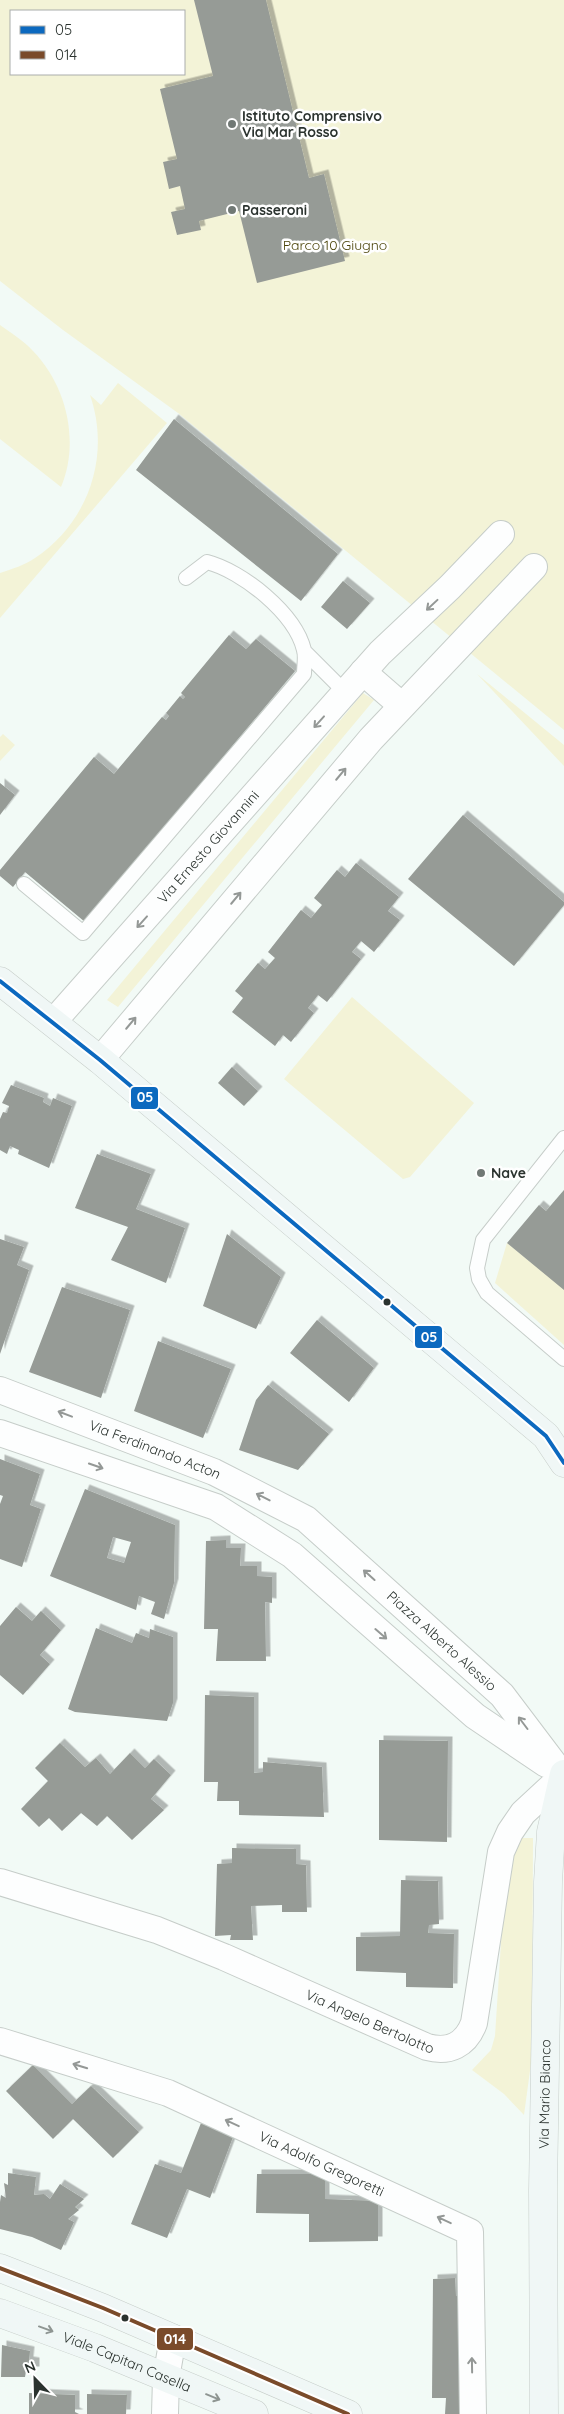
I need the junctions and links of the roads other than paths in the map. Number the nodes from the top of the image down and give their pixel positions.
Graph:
1 (501, 534) dead end
2 (534, 567) dead end
3 (186, 578) dead end
4 (304, 651) junction
5 (363, 672) junction
6 (345, 692) junction
7 (401, 705) junction
8 (24, 884) dead end
9 (0, 981) edge
10 (53, 1022) junction
11 (100, 1060) junction
12 (564, 1138) edge
13 (564, 1360) edge
14 (0, 1390) edge
15 (0, 1433) edge
16 (555, 1440) edge
17 (564, 1463) edge
18 (306, 1519) joint
19 (564, 1776) edge
20 (0, 1882) edge
21 (0, 2041) edge
22 (0, 2268) edge
23 (0, 2313) edge
24 (173, 2338) junction
25 (166, 2378) junction
26 (165, 2414) edge
27 (254, 2414) edge
28 (348, 2414) edge
29 (473, 2414) edge
30 (544, 2414) edge

1 -> 5 street, Via Ernesto Giovannini
2 - 7 street
3 - 4 lane
4 - 6 lane
4 - 8 lane
5 - 6 street, Via Ernesto Giovannini
5 - 7 street
6 -> 10 street, Via Ernesto Giovannini
11 -> 7 street
9 - 10 street
10 - 11 street
11 - 16 street
12 - 13 lane
18 -> 14 street, Via Ferdinando Acton
15 -> 19 street
16 - 17 street
19 -> 18 street, Piazza Alberto Alessio
19 - 20 street, Via Angelo Bertolotto
19 - 30 street, Via Mario Bianco
29 -> 21 street, Via Adolfo Gregoretti
22 - 24 street
23 -> 25 street, Viale Capitan Casella
24 - 25 street
24 - 28 street
25 - 26 street
25 -> 27 street, Viale Capitan Casella

